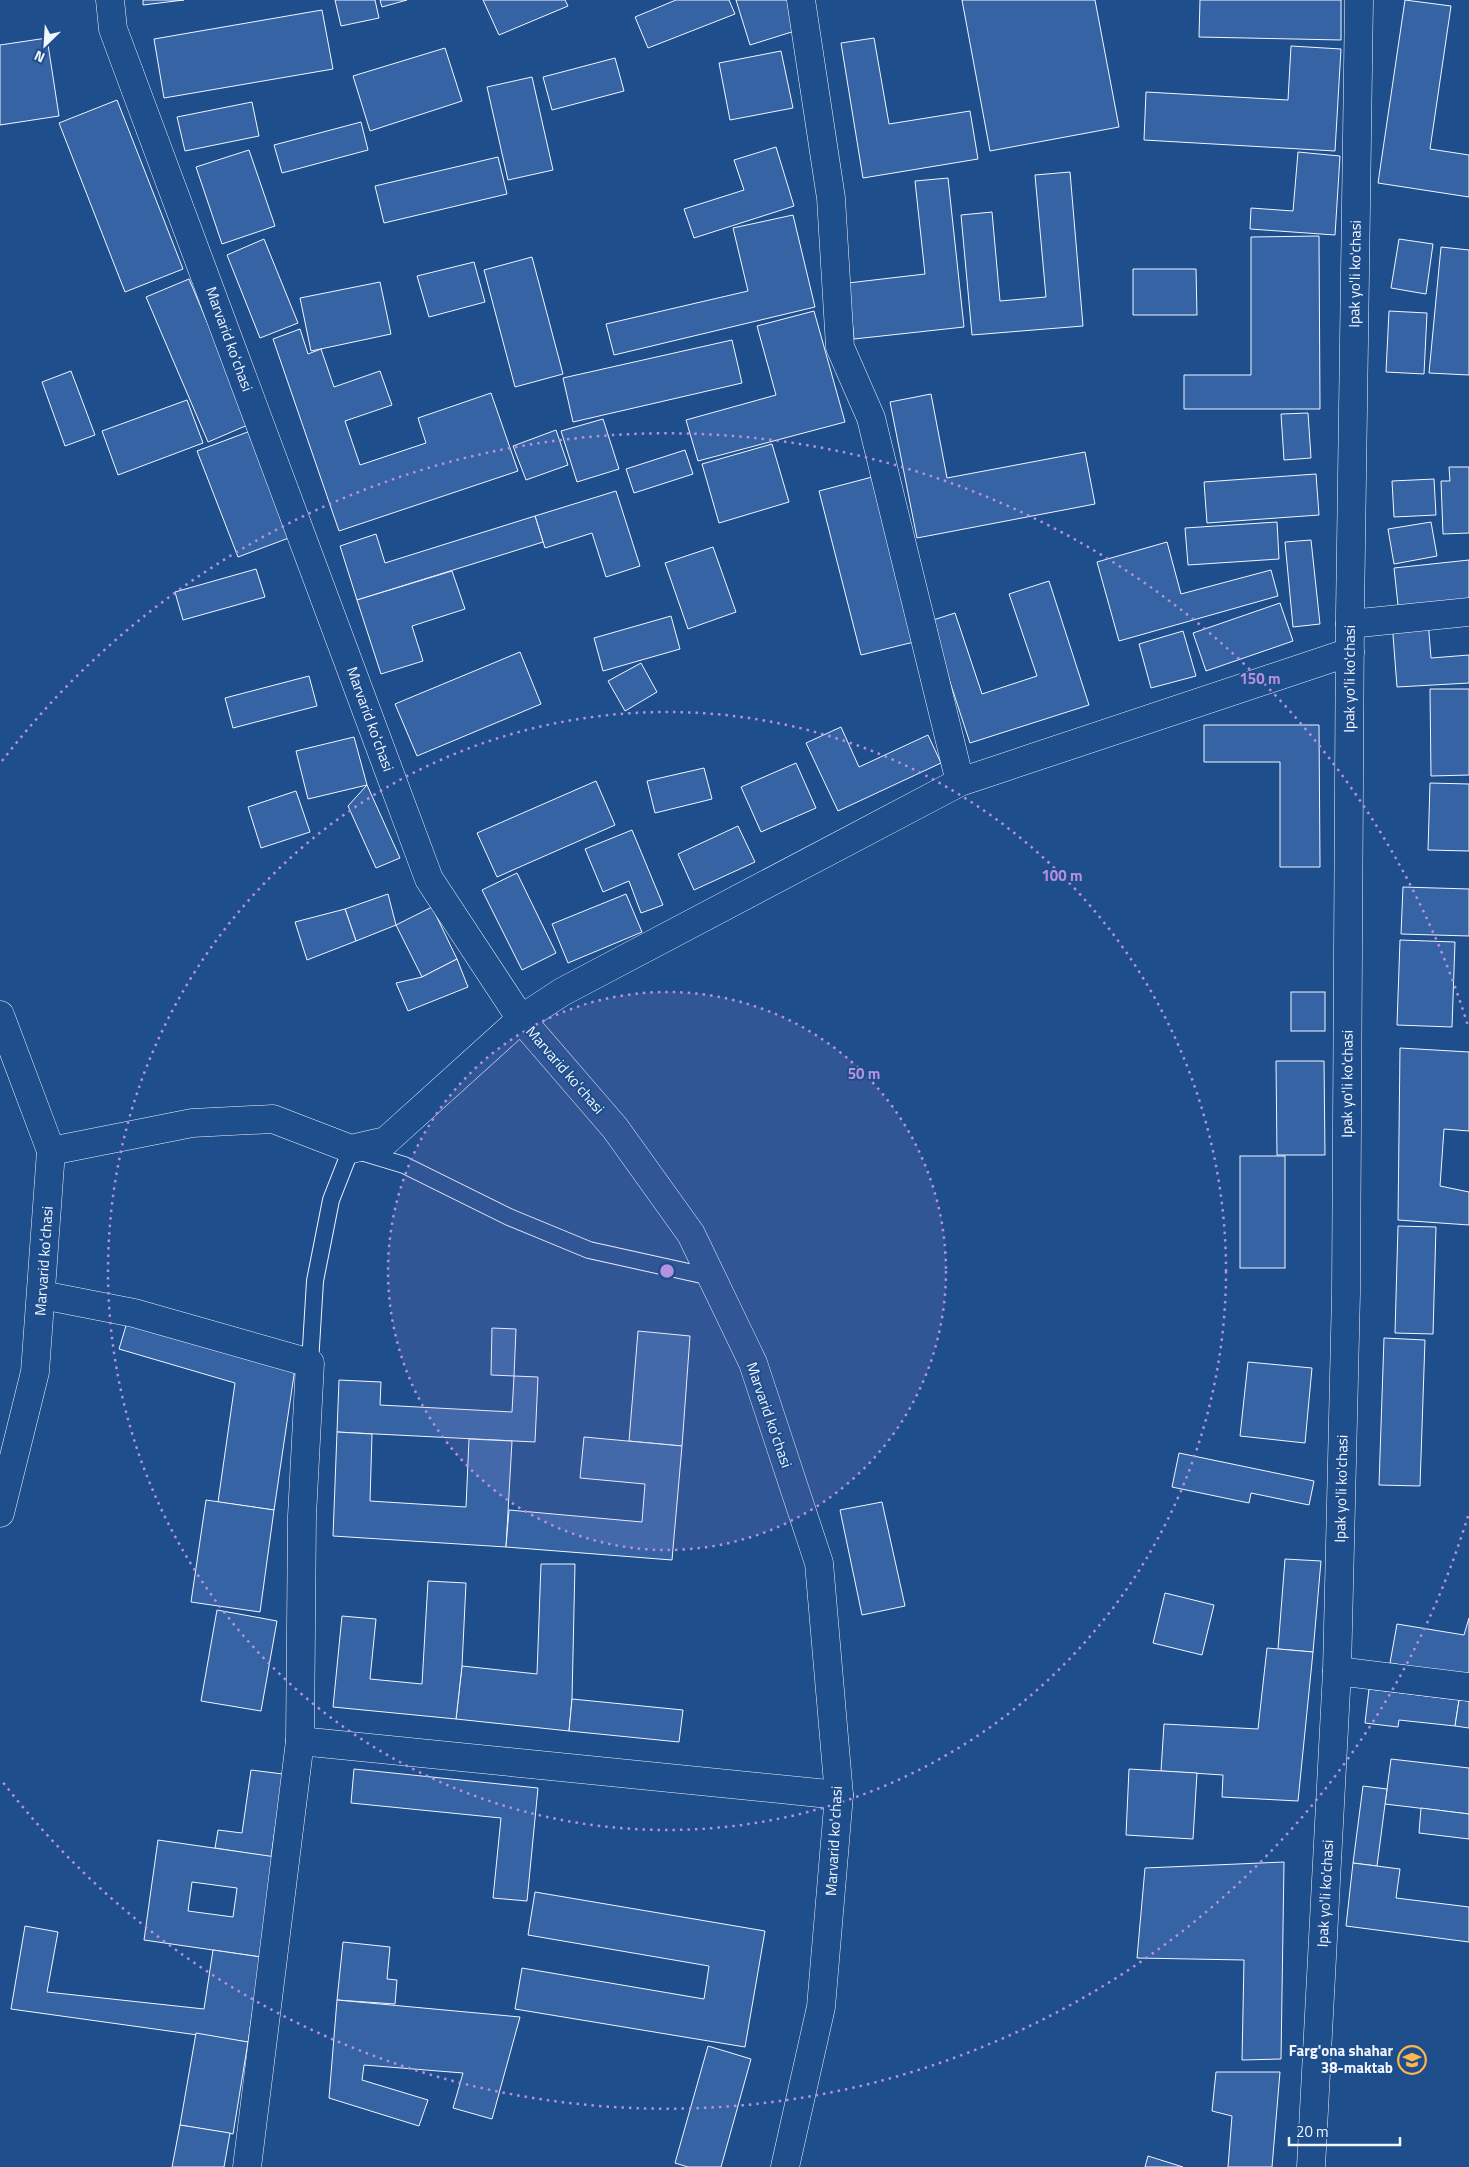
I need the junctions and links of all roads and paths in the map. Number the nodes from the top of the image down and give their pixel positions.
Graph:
1 (110, 0) edge
2 (801, 0) edge
3 (1359, 0) edge
4 (1469, 612) edge
5 (1350, 624) junction
6 (1350, 652) junction
7 (960, 782) junction
8 (0, 1015) edge
9 (521, 1019) junction
10 (351, 1149) junction
11 (51, 1151) junction
12 (711, 1277) junction
13 (42, 1294) junction
14 (310, 1363) junction
15 (1, 1505) edge
16 (1337, 1670) junction
17 (1469, 1687) edge
18 (300, 1741) junction
19 (839, 1796) junction
20 (247, 2167) edge
21 (785, 2167) edge
22 (1311, 2167) edge

1 - 9 street, Marvarid koʻchasi
2 - 7 street
3 - 5 street, Ipak yo'li ko'chasi
4 - 5 street
5 - 6 street, Ipak yo'li ko'chasi
6 - 7 street
6 - 16 street, Ipak yo'li ko'chasi
7 - 9 street
8 - 11 street, Marvarid koʻchasi
9 - 10 street
9 - 12 street, Marvarid koʻchasi
10 - 11 street
10 - 12 lane
10 - 14 lane
11 - 13 street, Marvarid koʻchasi
12 - 19 street, Marvarid koʻchasi
13 - 14 street
13 - 15 street, Marvarid koʻchasi
14 - 18 street
16 - 17 street
16 - 22 street, Ipak yo'li ko'chasi
18 - 19 street
18 - 20 street
19 - 21 street, Marvarid koʻchasi

